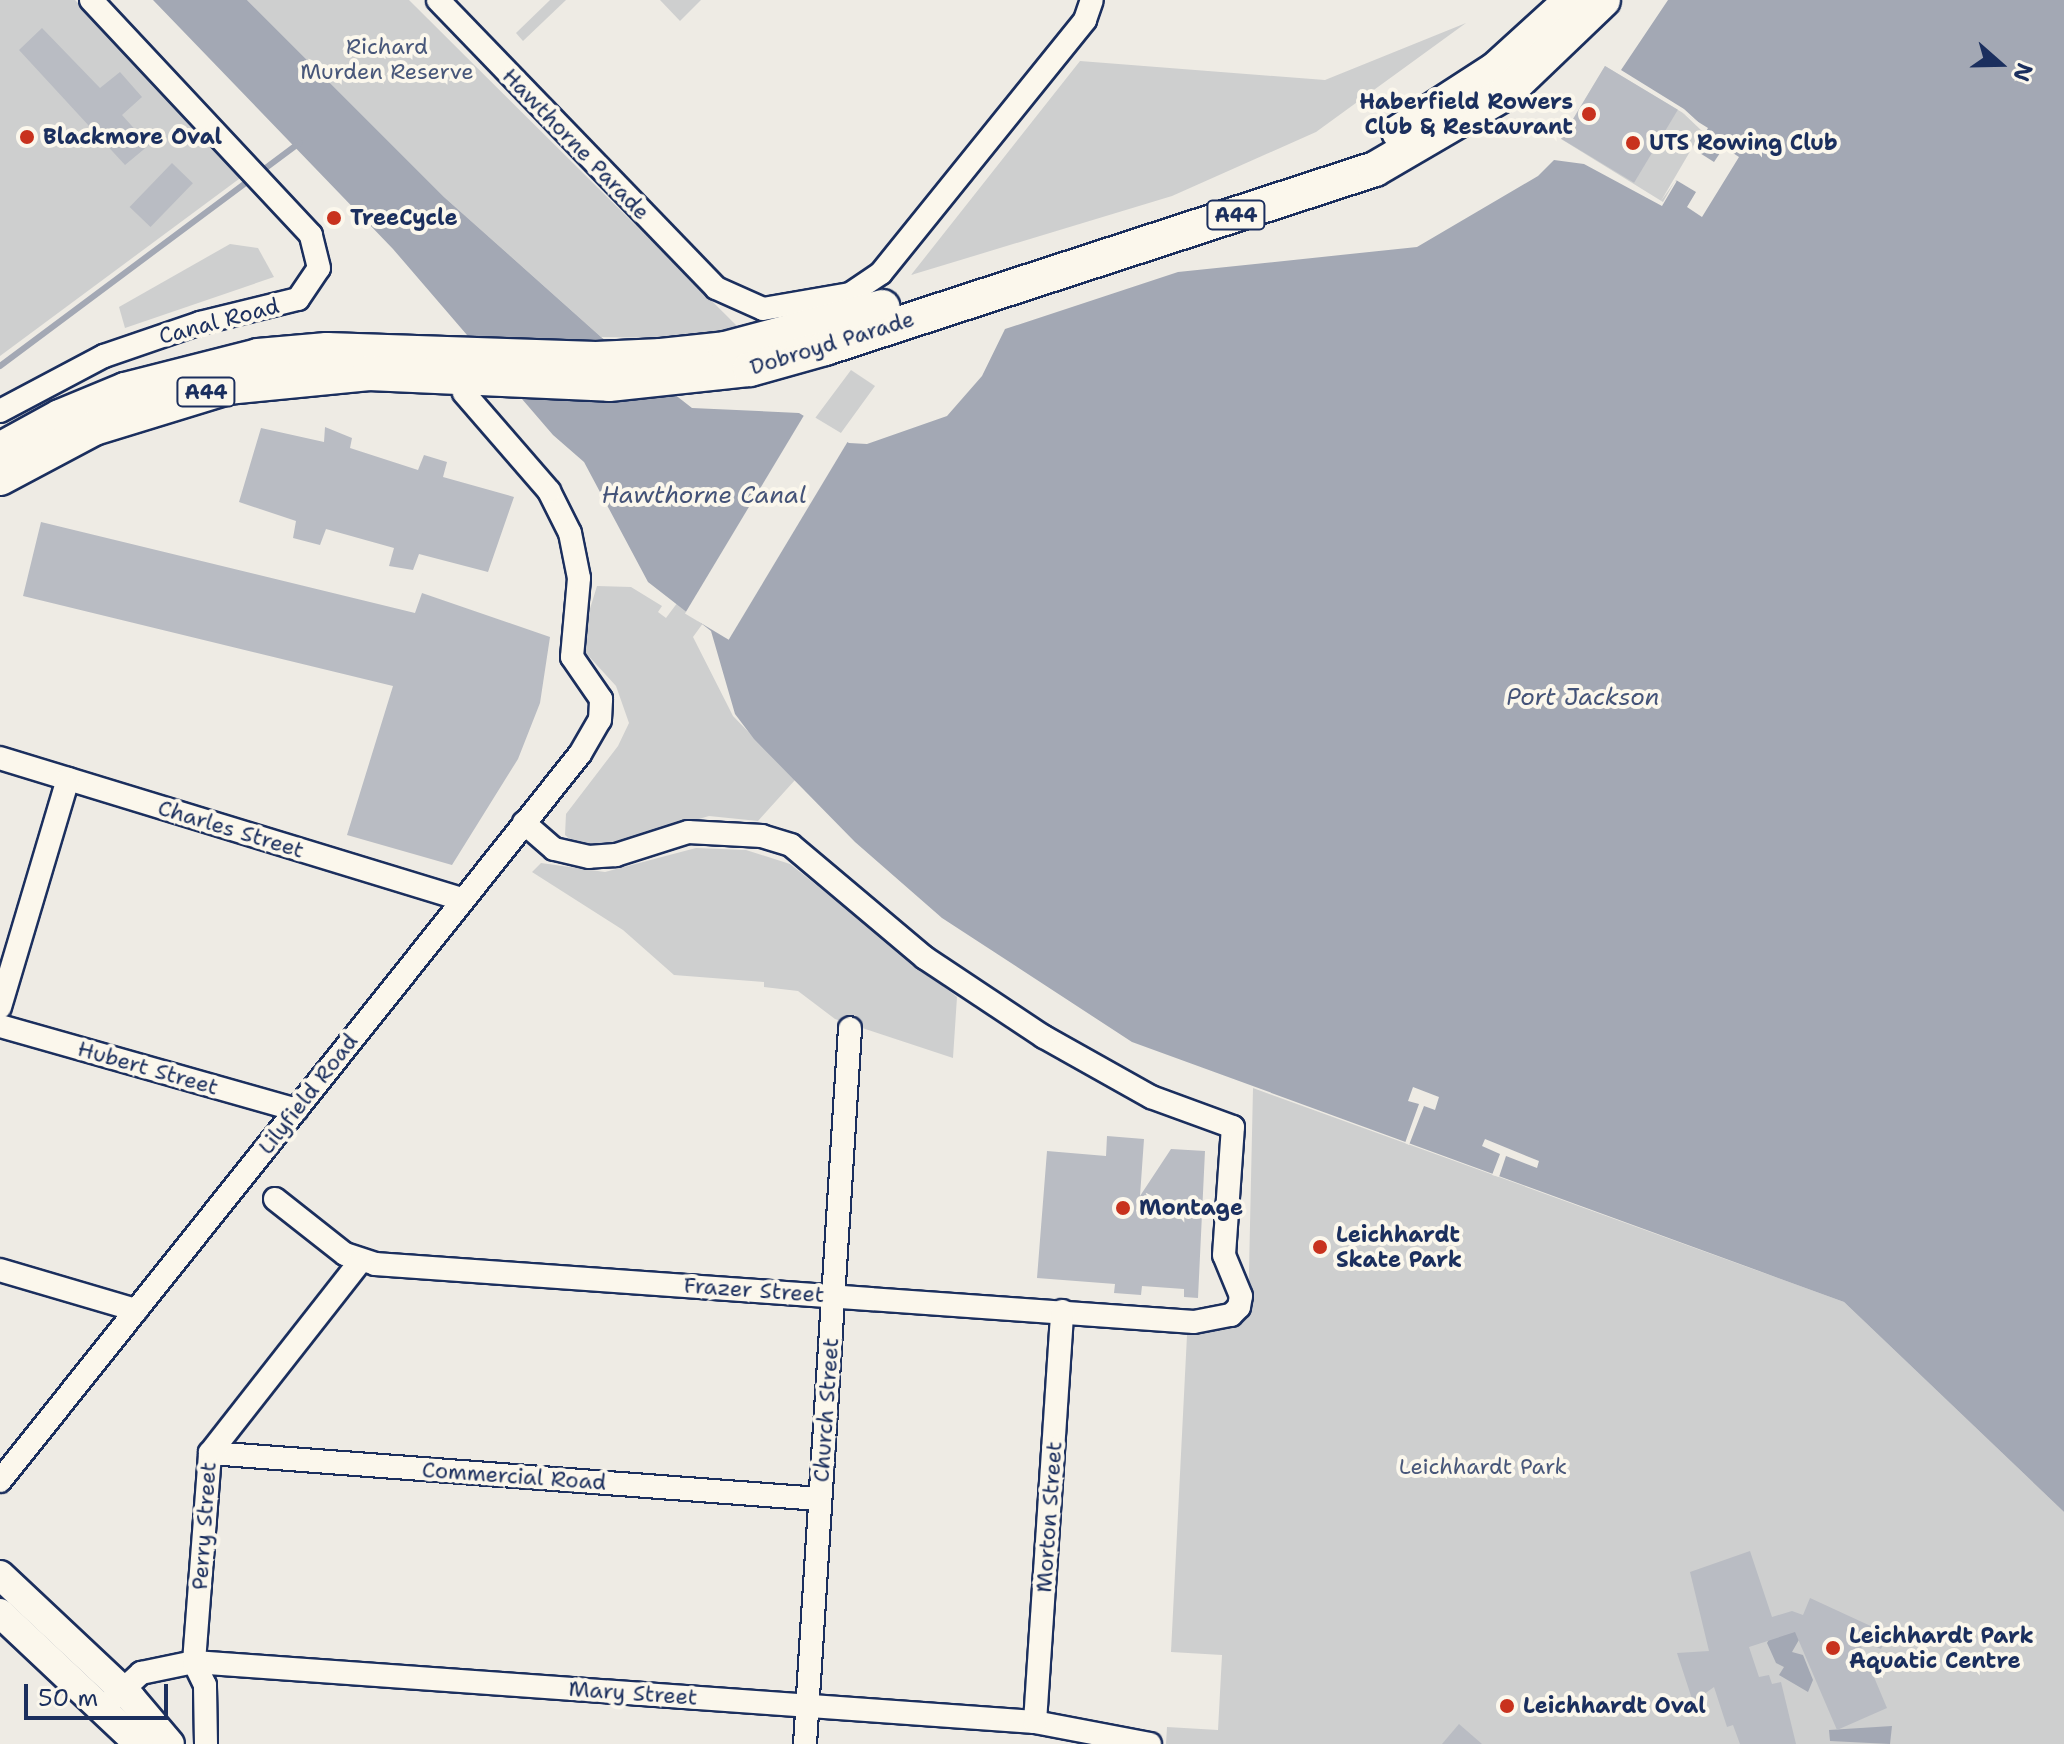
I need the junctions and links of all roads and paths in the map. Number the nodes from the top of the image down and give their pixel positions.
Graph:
1 (91, 0) edge
2 (438, 0) edge
3 (1092, 0) edge
4 (1572, 0) edge
5 (1603, 0) edge
6 (716, 288) joint
7 (417, 363) junction
8 (464, 393) dead end
9 (0, 411) edge
10 (0, 450) edge
11 (0, 478) edge
12 (0, 758) edge
13 (68, 779) junction
14 (524, 823) junction
15 (461, 899) junction
16 (0, 1007) edge
17 (0, 1026) edge
18 (850, 1028) dead end
19 (296, 1110) junction
20 (275, 1199) dead end
21 (353, 1258) junction
22 (0, 1270) edge
23 (834, 1295) junction
24 (136, 1310) junction
25 (1062, 1311) junction
26 (210, 1453) junction
27 (0, 1481) edge
28 (819, 1499) junction
29 (0, 1575) edge
30 (0, 1613) edge
31 (12, 1631) edge
32 (194, 1662) junction
33 (121, 1689) junction
34 (808, 1705) junction
35 (102, 1711) junction
36 (1048, 1731) edge
37 (139, 1744) edge
38 (170, 1744) edge
39 (206, 1744) edge
40 (805, 1744) edge
41 (1150, 1744) edge

1 - 9 street, Canal Road
2 - 6 street, Hawthorne Parade
3 - 6 street, Dobroyd Parade
4 - 7 highway, Dobroyd Parade / A44
5 - 7 highway, Dobroyd Parade / A44
7 - 10 highway, Dobroyd Parade / A44
7 - 11 highway, Dobroyd Parade / A44
8 - 14 street, Lilyfield Road
12 - 13 street, Charles Street
13 - 15 street, Charles Street
13 - 16 street
14 - 15 street, Lilyfield Road
14 - 25 street, Frazer Street
15 - 19 street, Lilyfield Road
17 - 19 street, Hubert Street
18 - 23 street, Church Street
19 - 24 street, Lilyfield Road
20 - 21 street
21 - 23 street, Frazer Street
21 - 26 street, Perry Street
22 - 24 street
23 - 25 street, Frazer Street
23 - 28 street, Church Street
24 - 27 street, Lilyfield Road
25 - 36 street, Morton Street
26 - 28 street, Commercial Road
26 - 32 street, Perry Street
28 - 34 street, Church Street
29 - 33 main road
30 - 31 main road
31 - 35 main road
32 - 33 street, Mary Street
32 - 34 street, Mary Street
32 - 39 street, Perry Street
33 - 35 street, Mary Street
33 - 38 main road
34 - 36 street, Mary Street
34 - 40 street, Church Street
35 - 37 main road
36 - 41 street, Mary Street

